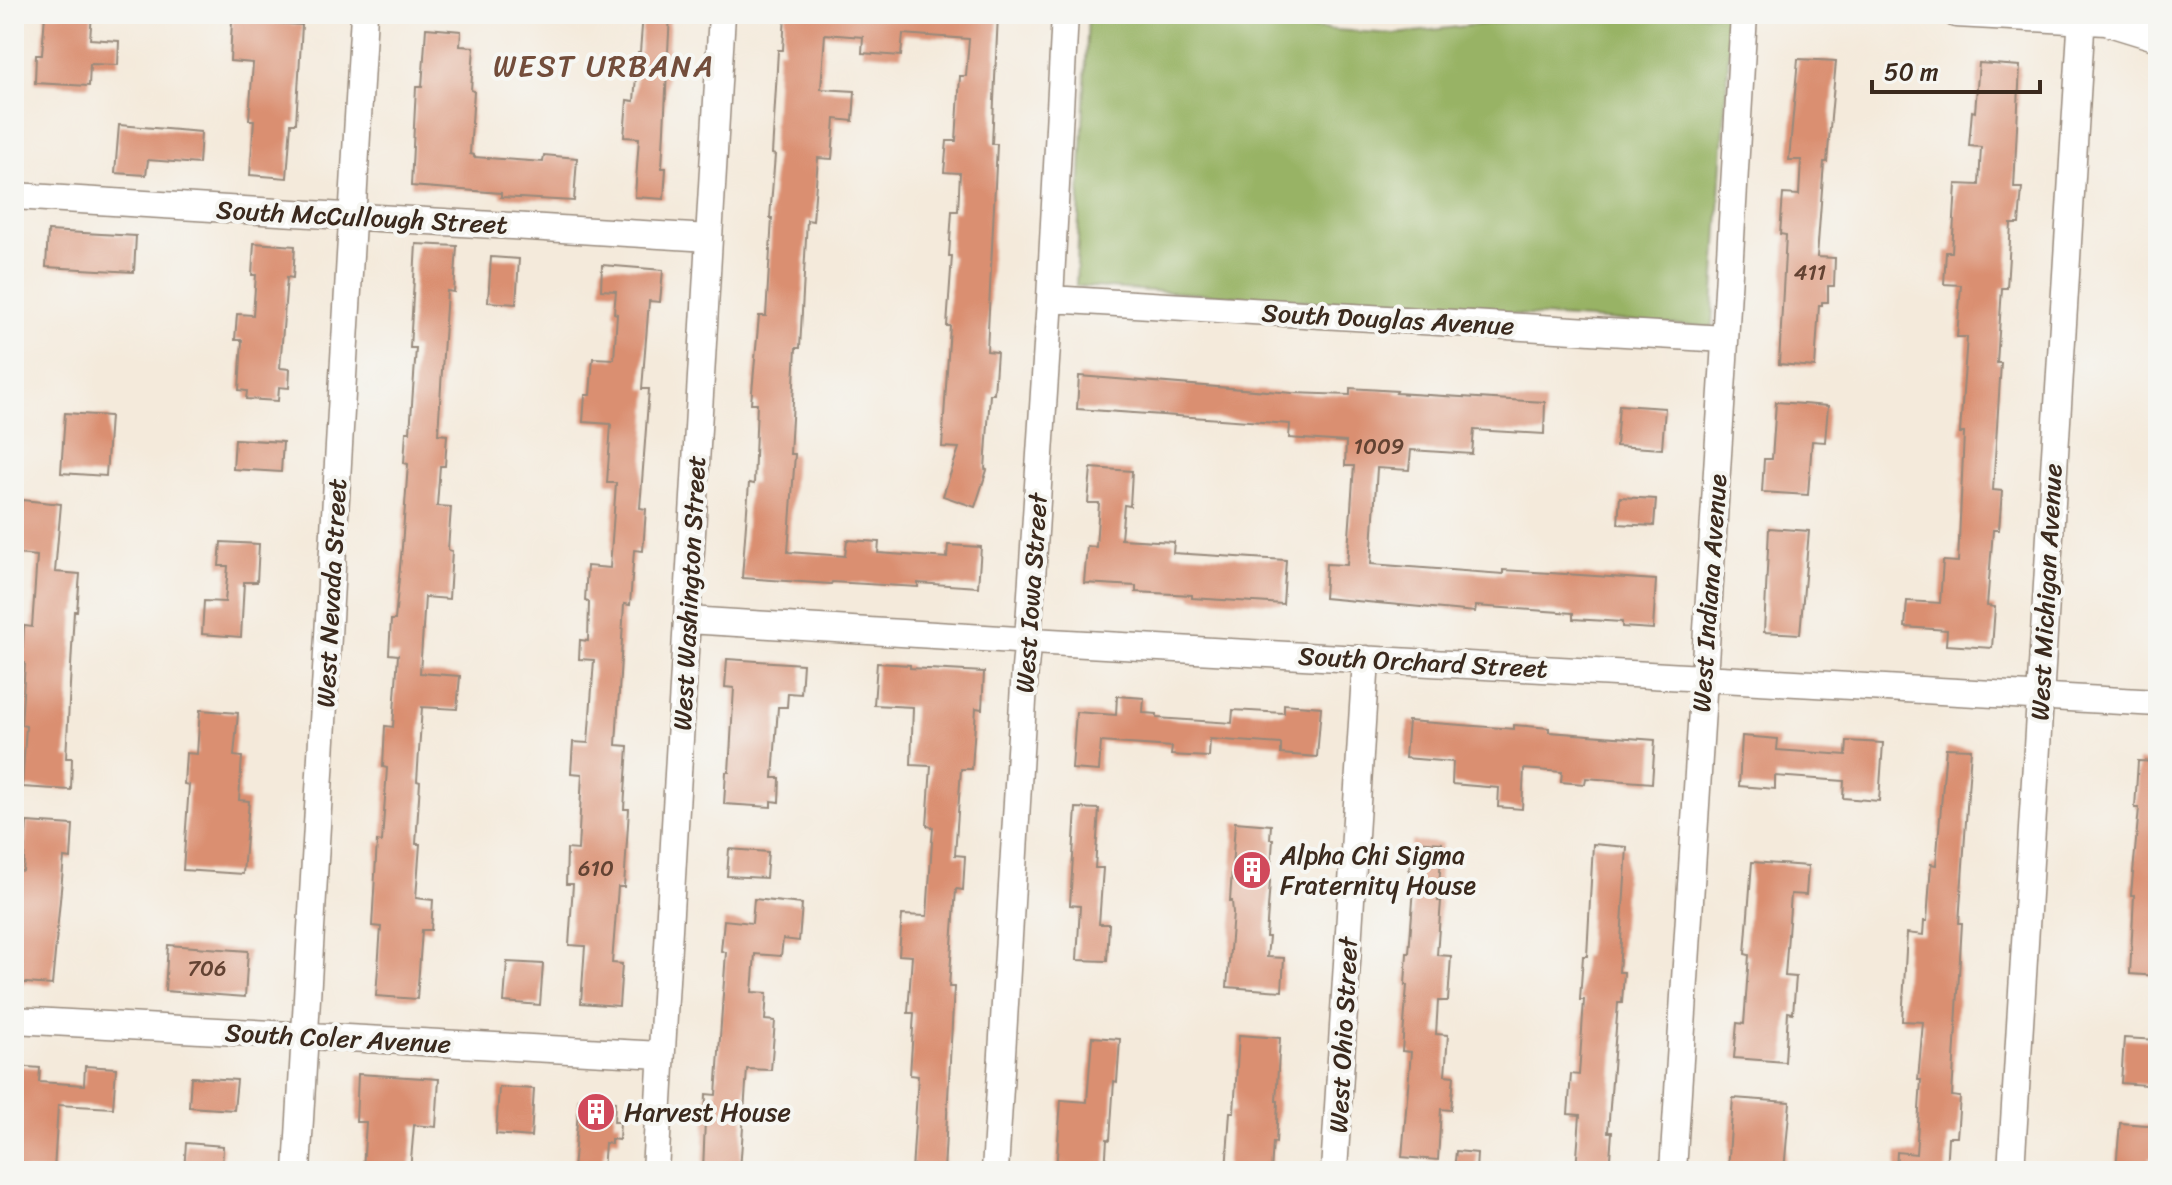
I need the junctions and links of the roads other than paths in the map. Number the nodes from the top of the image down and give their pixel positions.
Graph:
1 (364, 14) edge
2 (722, 14) edge
3 (1065, 14) edge
4 (1744, 14) edge
5 (1956, 14) edge
6 (2135, 14) edge
7 (2090, 19) edge
8 (2158, 38) edge
9 (14, 196) edge
10 (353, 216) junction
11 (709, 238) junction
12 (1050, 299) junction
13 (1725, 339) junction
14 (688, 620) junction
15 (1028, 641) junction
16 (1366, 659) junction
17 (1703, 678) junction
18 (2039, 697) junction
19 (2158, 703) edge
20 (14, 1020) edge
21 (305, 1037) junction
22 (661, 1055) junction
23 (297, 1171) edge
24 (655, 1171) edge
25 (995, 1171) edge
26 (1334, 1171) edge
27 (1673, 1171) edge
28 (2011, 1171) edge

1 - 10 street, West Nevada Street
2 - 11 street, West Washington Street
3 - 12 street, West Iowa Street
4 - 13 street, West Indiana Avenue
5 - 7 street
6 - 7 street
7 - 8 street
7 - 18 street, West Michigan Avenue
9 - 10 street, South McCullough Street
10 - 11 street, South McCullough Street
10 - 21 street, West Nevada Street
11 - 14 street, West Washington Street
12 - 13 street, South Douglas Avenue
12 - 15 street, West Iowa Street
13 - 17 street, West Indiana Avenue
14 - 15 street, South Orchard Street
14 - 22 street, West Washington Street
15 - 16 street, South Orchard Street
15 - 25 street, West Iowa Street
16 - 17 street, South Orchard Street
16 - 26 street, West Ohio Street
17 - 18 street, South Orchard Street
17 - 27 street, West Indiana Avenue
18 - 19 street, South Orchard Street
18 - 28 street, West Michigan Avenue
20 - 21 street, South Coler Avenue
21 - 22 street, South Coler Avenue
21 - 23 street, West Nevada Street
22 - 24 street, West Washington Street

